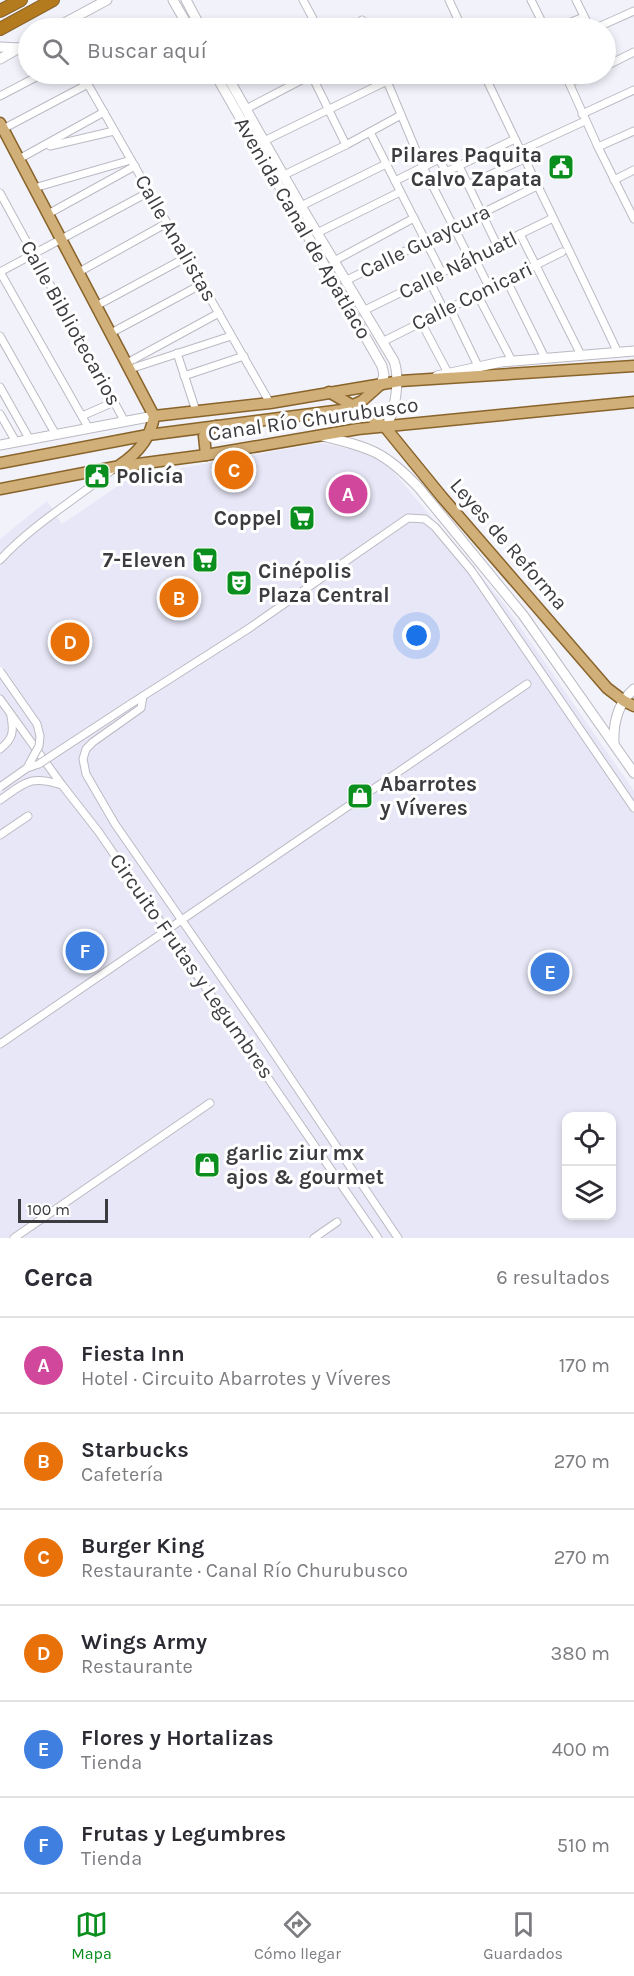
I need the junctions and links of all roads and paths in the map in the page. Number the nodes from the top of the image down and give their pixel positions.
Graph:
1 (21, 0) edge
2 (53, 0) edge
3 (107, 0) edge
4 (173, 0) edge
5 (186, 0) edge
6 (303, 0) edge
7 (449, 0) edge
8 (542, 0) edge
9 (576, 0) edge
10 (532, 2) edge
11 (0, 11) edge
12 (634, 11) edge
13 (584, 17) edge
14 (20, 18) edge
15 (74, 18) edge
16 (183, 18) edge
17 (196, 18) edge
18 (313, 18) edge
19 (457, 18) edge
20 (539, 18) edge
21 (18, 19) edge
22 (616, 19) edge
23 (0, 29) edge
24 (18, 46) edge
25 (0, 47) edge
26 (18, 48) edge
27 (634, 52) edge
28 (0, 59) edge
29 (616, 60) edge
30 (23, 84) edge
31 (88, 84) joint
32 (221, 84) edge
33 (231, 84) edge
34 (293, 84) edge
35 (316, 84) edge
36 (374, 84) edge
37 (389, 84) edge
38 (489, 84) edge
39 (568, 84) edge
40 (634, 90) edge
41 (0, 96) edge
42 (246, 109) junction
43 (328, 110) junction
44 (104, 112) junction
45 (401, 115) junction
46 (584, 117) junction
47 (2, 126) edge
48 (114, 130) junction
49 (634, 131) edge
50 (369, 132) junction
51 (515, 139) junction
52 (264, 141) junction
53 (346, 145) junction
54 (598, 147) junction
55 (41, 148) junction
56 (520, 151) junction
57 (19, 159) junction
58 (524, 159) junction
59 (133, 163) junction
60 (386, 164) junction
61 (459, 166) junction
62 (423, 167) junction
63 (634, 170) edge
64 (284, 175) junction
65 (614, 180) junction
66 (394, 181) junction
67 (468, 185) junction
68 (537, 186) junction
69 (34, 188) junction
70 (149, 192) junction
71 (400, 192) junction
72 (0, 193) edge
73 (301, 206) junction
74 (631, 208) edge
75 (483, 213) junction
76 (48, 214) junction
77 (553, 218) junction
78 (414, 219) junction
79 (634, 219) edge
80 (167, 223) junction
81 (453, 228) junction
82 (317, 233) junction
83 (520, 234) junction
84 (62, 239) junction
85 (425, 242) junction
86 (497, 246) junction
87 (562, 252) dead end
88 (33, 255) junction
89 (187, 257) junction
90 (472, 258) junction
91 (334, 261) junction
92 (536, 264) junction
93 (0, 272) edge
94 (79, 272) junction
95 (442, 273) junction
96 (506, 279) junction
97 (429, 280) junction
98 (345, 281) junction
99 (202, 284) junction
100 (489, 288) junction
101 (477, 294) junction
102 (354, 296) junction
103 (344, 301) junction
104 (96, 306) junction
105 (447, 309) junction
106 (363, 311) junction
107 (219, 313) junction
108 (421, 322) junction
109 (111, 333) junction
110 (0, 336) edge
111 (231, 336) junction
112 (382, 342) junction
113 (634, 351) edge
114 (177, 353) junction
115 (618, 353) junction
116 (581, 355) junction
117 (244, 356) junction
118 (545, 358) junction
119 (512, 361) junction
120 (128, 366) junction
121 (478, 366) junction
122 (634, 366) edge
123 (448, 373) junction
124 (184, 376) junction
125 (421, 380) junction
126 (397, 381) junction
127 (381, 384) junction
128 (0, 387) edge
129 (329, 392) junction
130 (114, 402) junction
131 (634, 402) edge
132 (270, 403) junction
133 (354, 406) junction
134 (196, 411) junction
135 (0, 414) edge
136 (81, 416) junction
137 (154, 416) junction
138 (125, 422) junction
139 (216, 426) junction
140 (385, 427) junction
141 (88, 428) junction
142 (56, 435) junction
143 (148, 435) junction
144 (317, 435) junction
145 (30, 440) junction
146 (16, 442) junction
147 (0, 445) edge
148 (206, 455) junction
149 (0, 463) edge
150 (116, 467) junction
151 (0, 489) edge
152 (0, 560) edge
153 (0, 671) edge
154 (527, 684) dead end
155 (634, 689) edge
156 (143, 696) junction
157 (0, 699) edge
158 (629, 704) edge
159 (10, 714) junction
160 (614, 745) junction
161 (0, 749) edge
162 (27, 768) junction
163 (634, 773) edge
164 (62, 785) junction
165 (0, 787) edge
166 (0, 800) edge
167 (634, 808) edge
168 (28, 816) dead end
169 (0, 835) edge
170 (182, 920) junction
171 (167, 930) junction
172 (0, 1044) edge
173 (210, 1103) dead end
174 (337, 1222) dead end
175 (14, 1238) edge
176 (314, 1238) edge
177 (378, 1238) edge
178 (398, 1238) edge

1 - 11 highway
2 - 14 highway
3 - 15 street
4 - 16 street
5 - 17 street
6 - 18 street
7 - 19 street
8 - 10 street
9 - 13 street
10 - 20 street
12 - 22 street
21 - 23 highway
24 - 25 street
26 - 28 street
27 - 29 street
30 - 41 street
31 - 44 street, Calle Analistas
31 - 47 street
32 - 103 street, Avenida Canal de Apatlaco
33 - 42 street, Avenida Canal de Apatlaco
34 - 42 street
35 - 43 street
36 - 43 street
37 - 45 street
38 - 51 street
39 - 46 street
40 - 46 street
42 - 52 street, Avenida Canal de Apatlaco
43 - 52 street
43 - 53 street
44 - 48 street, Calle Analistas
44 - 55 street
45 - 50 street
45 - 62 street
46 - 54 street
46 - 56 street
47 - 57 main road
48 - 55 street
48 - 59 street, Calle Analistas
49 - 54 street
50 - 53 street
50 - 60 street
51 - 56 street
51 - 61 street
52 - 64 street, Avenida Canal de Apatlaco
53 - 64 street
54 - 65 street
55 - 57 street
56 - 58 street
57 - 69 main road
58 - 67 street
58 - 68 street
59 - 69 street
59 - 70 street, Calle Analistas
59 - 76 street
60 - 66 street
60 - 73 street
61 - 62 street
61 - 67 street
62 - 66 street
62 - 81 street
63 - 65 street
64 - 73 street, Avenida Canal de Apatlaco
65 - 74 street
66 - 71 street
67 - 75 street
68 - 75 street, Calle Guaycura
68 - 77 street
69 - 76 main road
70 - 80 street, Calle Analistas
70 - 84 street
71 - 78 street
71 - 82 street
72 - 88 street, Calle Bibliotecarios
73 - 82 street, Avenida Canal de Apatlaco
74 - 79 street
75 - 81 street, Calle Guaycura
75 - 86 street
76 - 84 main road
77 - 83 street, Calle Náhuatl
77 - 115 street
78 - 85 street
78 - 91 street
80 - 89 street, Calle Analistas
80 - 94 street
81 - 85 street, Calle Guaycura
81 - 90 street
82 - 91 street, Avenida Canal de Apatlaco
83 - 86 street, Calle Náhuatl
83 - 92 street
84 - 88 street
84 - 94 main road
85 - 95 street
85 - 98 street, Calle Guaycura
86 - 90 street, Calle Náhuatl
87 - 92 street, Calle Conicari
88 - 93 street
88 - 130 street, Calle Bibliotecarios
89 - 99 street, Calle Analistas
89 - 104 street
90 - 95 street, Calle Náhuatl
90 - 100 street
91 - 98 street, Avenida Canal de Apatlaco
92 - 96 street, Calle Conicari
92 - 116 street
93 - 136 street
94 - 104 main road
95 - 97 street, Calle Náhuatl
96 - 100 street, Calle Conicari
96 - 118 street
97 - 105 street
97 - 106 street, Calle Náhuatl
98 - 102 street, Avenida Canal de Apatlaco
99 - 107 street, Calle Analistas
99 - 109 street
100 - 101 street, Calle Conicari
101 - 105 street, Calle Conicari
101 - 119 street
102 - 103 street
102 - 106 street, Avenida Canal de Apatlaco
103 - 127 street, Avenida Canal de Apatlaco
104 - 109 main road
105 - 108 street, Calle Conicari
105 - 121 street
106 - 112 street, Avenida Canal de Apatlaco
107 - 111 street, Calle Analistas
107 - 120 street
108 - 112 street, Calle Conicari
108 - 123 street
109 - 120 main road
110 - 142 street
111 - 114 street
111 - 117 street, Calle Analistas
112 - 126 street, Avenida Canal de Apatlaco
113 - 115 street, Canal Río Churubusco
114 - 120 street
114 - 124 street
115 - 116 street, Canal Río Churubusco
116 - 118 street, Canal Río Churubusco
117 - 124 street
117 - 132 street, Calle Analistas
118 - 119 street, Canal Río Churubusco
119 - 121 street, Canal Río Churubusco
120 - 137 main road
121 - 123 street, Canal Río Churubusco
122 - 125 main road, Canal Río Churubusco
123 - 125 street, Canal Río Churubusco
124 - 134 street
125 - 126 main road, Canal Río Churubusco
126 - 127 main road, Canal Río Churubusco
126 - 140 street
127 - 129 main road, Canal Río Churubusco
127 - 133 main road, Canal Río Churubusco
128 - 145 street
129 - 132 main road, Canal Río Churubusco
129 - 133 main road, Leyes de Reforma
130 - 136 street
130 - 138 street, Calle Bibliotecarios
131 - 140 main road, Canal Río Churubusco
132 - 134 main road, Canal Río Churubusco
133 - 139 main road, Canal Río Churubusco
133 - 140 main road, Leyes de Reforma
134 - 137 main road, Canal Río Churubusco
135 - 146 street
136 - 141 street
137 - 138 street, Canal Río Churubusco
137 - 143 main road
138 - 141 street, Canal Río Churubusco
139 - 143 main road, Canal Río Churubusco
139 - 148 main road
140 - 144 main road, Canal Río Churubusco
140 - 158 main road, Leyes de Reforma
141 - 142 street, Canal Río Churubusco
142 - 145 street, Canal Río Churubusco
143 - 149 main road, Canal Río Churubusco
143 - 150 main road
144 - 148 main road, Canal Río Churubusco
144 - 160 street
145 - 146 street, Canal Río Churubusco
146 - 147 street, Canal Río Churubusco
148 - 150 main road, Canal Río Churubusco
150 - 151 main road, Canal Río Churubusco
150 - 152 street
153 - 162 street, bridge
154 - 170 street
155 - 158 street
156 - 162 street, bridge
156 - 167 street
156 - 170 street
157 - 159 street, Circuito Frutas y Legumbres
158 - 160 street
159 - 161 street
159 - 164 street, Circuito Frutas y Legumbres
160 - 163 street
162 - 165 street, bridge
164 - 166 street
164 - 171 street, Circuito Frutas y Legumbres
168 - 169 street
170 - 171 street
170 - 178 street
171 - 172 street
171 - 177 street, Circuito Frutas y Legumbres
173 - 175 street
174 - 176 street

